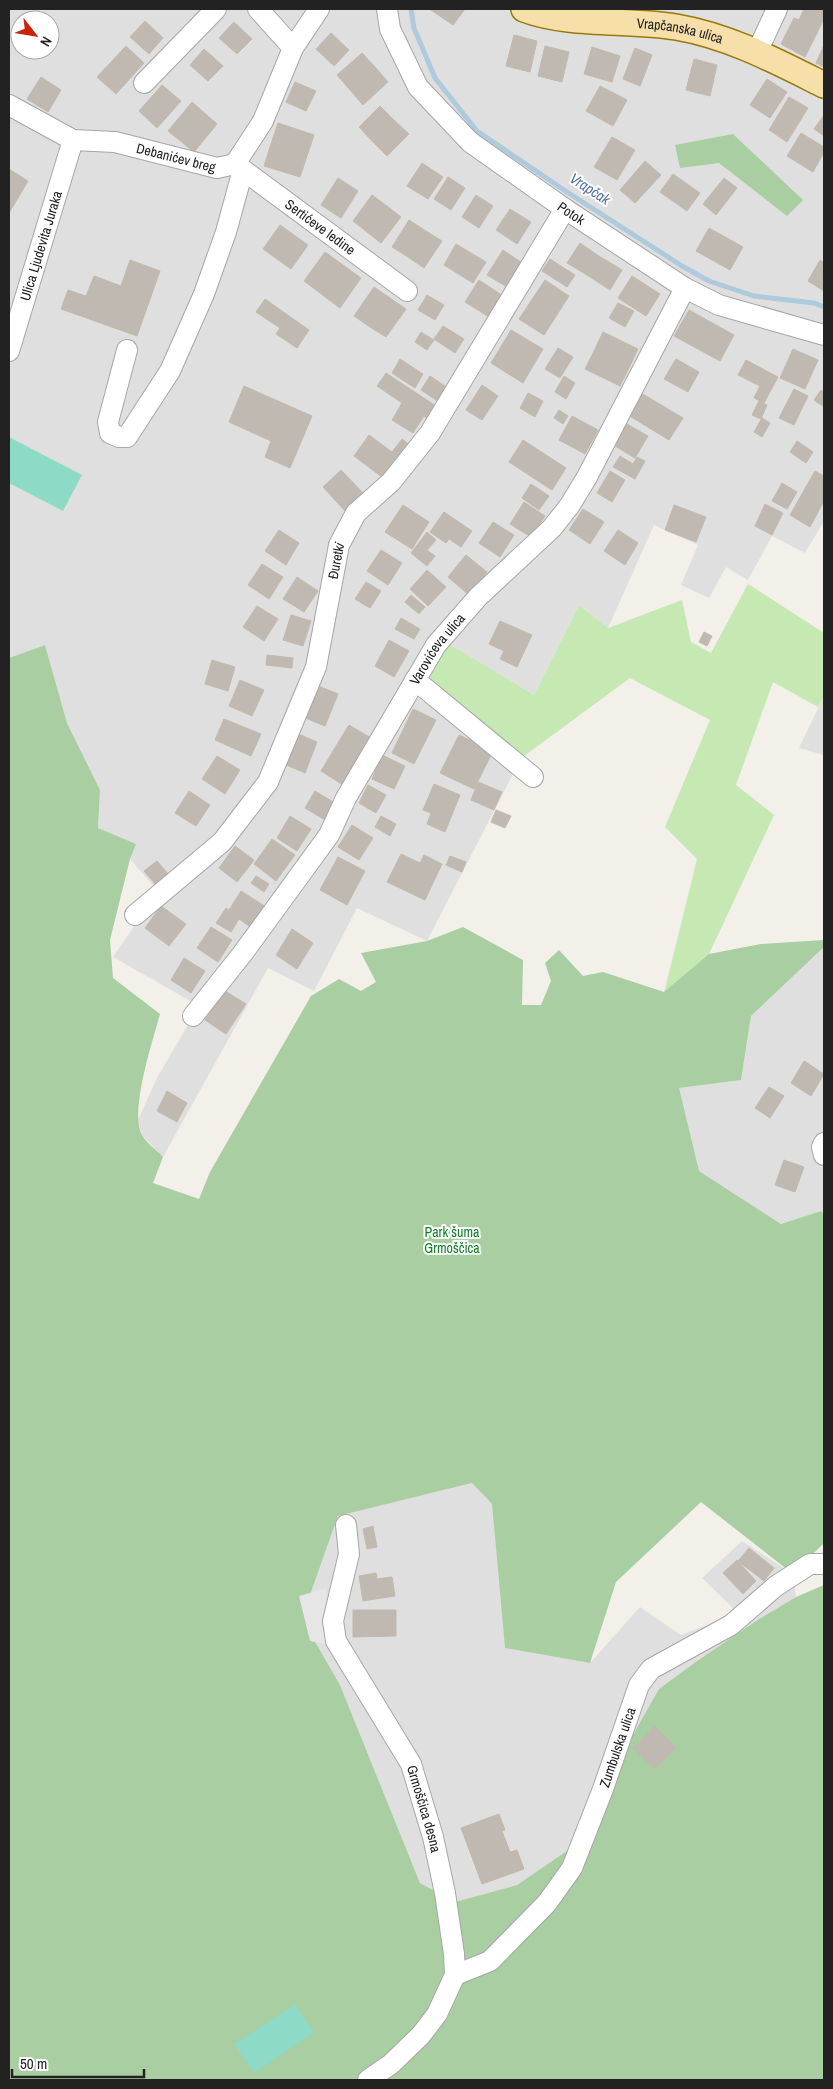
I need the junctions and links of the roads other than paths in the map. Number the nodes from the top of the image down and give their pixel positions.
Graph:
1 (216, 9) edge
2 (258, 9) edge
3 (319, 9) edge
4 (387, 9) edge
5 (524, 9) edge
6 (777, 9) edge
7 (293, 48) junction
8 (757, 52) junction
9 (144, 83) dead end
10 (824, 85) edge
11 (9, 105) edge
12 (73, 140) junction
13 (239, 167) junction
14 (565, 209) junction
15 (685, 288) junction
16 (407, 291) dead end
17 (824, 335) edge
18 (127, 350) dead end
19 (9, 351) edge
20 (415, 680) junction
21 (533, 777) dead end
22 (136, 915) dead end
23 (193, 1016) dead end
24 (824, 1143) edge
25 (824, 1155) edge
26 (346, 1525) dead end
27 (824, 1564) edge
28 (455, 1975) junction
29 (368, 2080) edge

1 - 9 street
2 - 7 street
3 - 7 street, Debanićev breg
4 - 14 street, Potok
5 - 8 main road, Vrapčanska ulica
6 - 8 street
7 - 13 street, Debanićev breg
8 - 10 main road, Vrapčanska ulica
11 - 12 street, Debanićev breg
12 - 13 street, Debanićev breg
12 - 19 street, Ulica Ljudevita Juraka
13 - 16 street, Sertićeve ledine
13 - 18 street
14 - 15 street, Potok
14 - 22 street, Đuretki
15 - 17 street, Potok
15 - 20 street, Varovićeva ulica
20 - 21 street
20 - 23 street, Varovićeva ulica
24 - 25 street
26 - 28 street, Grmoščica desna
27 - 28 street, Zumbulska ulica
28 - 29 street, Grmoščica desna

